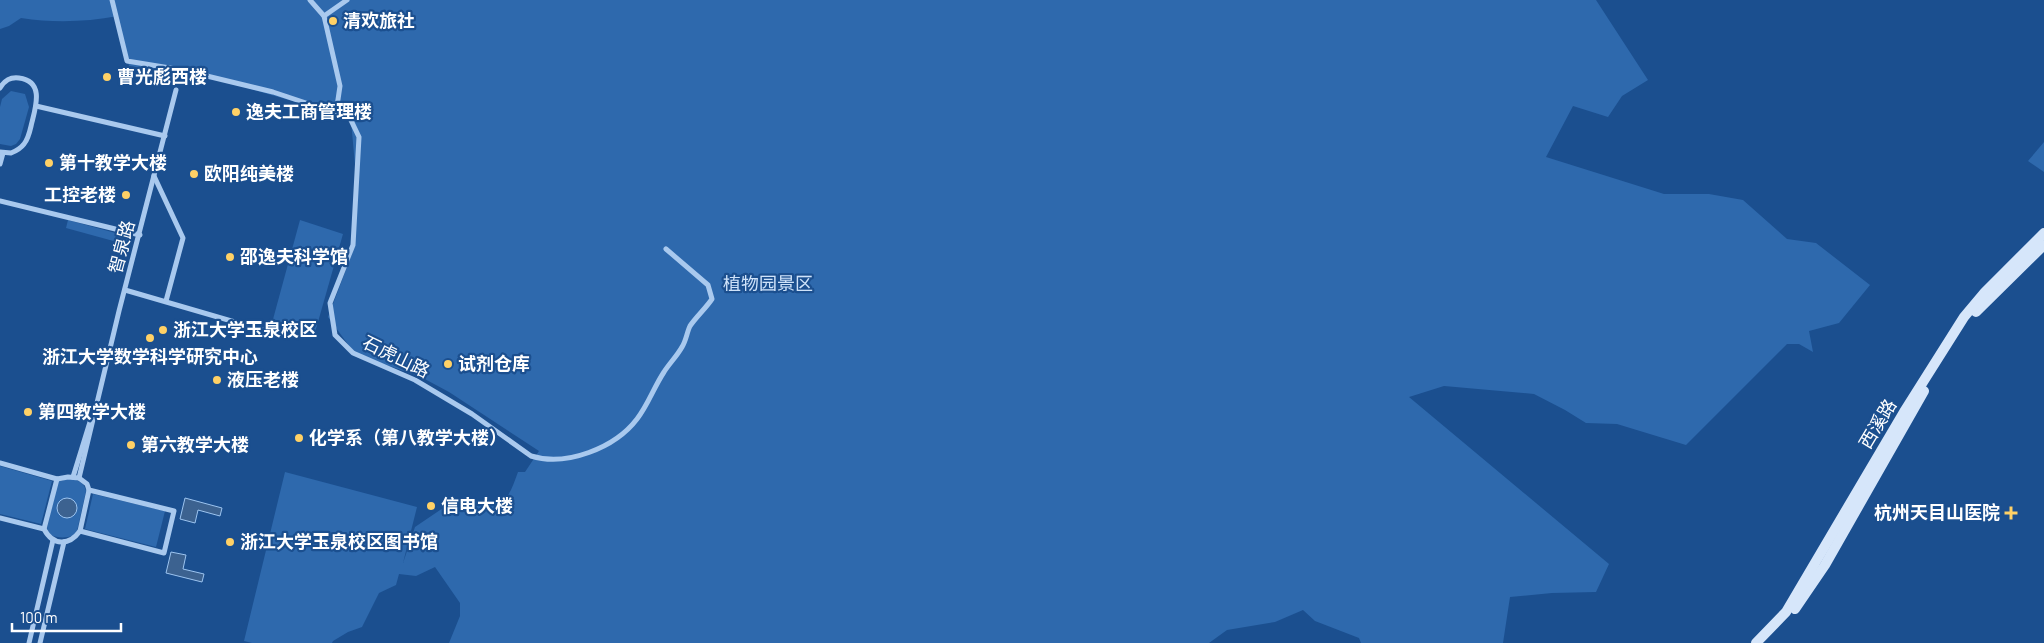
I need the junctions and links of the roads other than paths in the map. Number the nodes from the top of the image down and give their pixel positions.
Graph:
1 (112, 0) edge
2 (310, 0) edge
3 (347, 0) edge
4 (324, 16) junction
5 (0, 88) edge
6 (176, 90) dead end
7 (36, 106) junction
8 (336, 113) junction
9 (165, 136) junction
10 (2, 152) edge
11 (0, 164) edge
12 (154, 176) junction
13 (0, 201) edge
14 (2044, 233) edge
15 (140, 235) junction
16 (2044, 245) edge
17 (666, 249) dead end
18 (125, 290) junction
19 (166, 301) junction
20 (269, 332) dead end
21 (0, 463) edge
22 (76, 477) junction
23 (57, 479) junction
24 (90, 490) junction
25 (0, 518) edge
26 (44, 529) junction
27 (80, 531) junction
28 (53, 540) junction
29 (64, 542) junction
30 (29, 643) edge
31 (40, 643) edge
32 (1756, 643) edge
33 (1765, 643) edge

1 - 8 street, 石虎山路
2 - 4 street
3 - 4 street
4 - 8 street
5 - 7 street
6 - 9 street, 智泉路
7 - 9 street
7 - 10 street
8 - 17 street, 石虎山路
9 - 12 street, 智泉路
10 - 11 street
12 - 15 street, 智泉路
12 - 19 street
13 - 15 street
14 - 32 main road, 西溪路
15 - 18 street, 智泉路
16 - 33 main road, 西溪路
18 - 19 street
18 - 22 street, 智泉路
19 - 20 street
21 - 23 street
22 - 23 street
22 - 24 street
23 - 26 street
24 - 27 street
24 - 27 street
25 - 26 street
26 - 28 street
27 - 29 street
28 - 29 street
28 - 30 street
29 - 31 street

